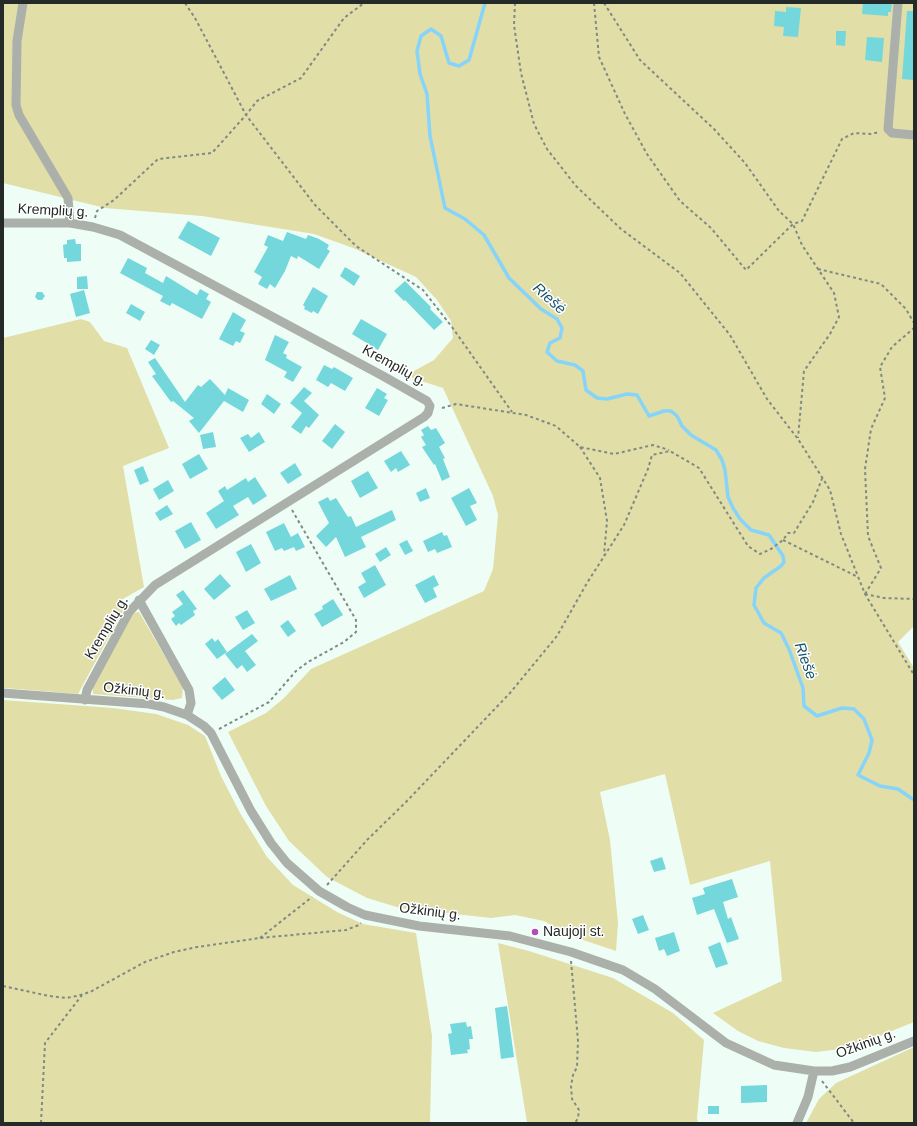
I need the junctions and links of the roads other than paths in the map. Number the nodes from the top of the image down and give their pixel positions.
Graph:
1 (23, 3) edge
2 (898, 3) edge
3 (914, 135) edge
4 (3, 223) edge
5 (70, 223) junction
6 (139, 600) junction
7 (3, 693) edge
8 (85, 700) junction
9 (187, 714) junction
10 (914, 1041) edge
11 (814, 1071) junction
12 (797, 1123) edge

1 - 5 street
2 - 3 street
4 - 5 street, Kremplių g.
5 - 6 street, Kremplių g.
6 - 8 street, Kremplių g.
6 - 9 street
7 - 8 street, Ožkinių g.
8 - 9 street, Ožkinių g.
9 - 11 street, Ožkinių g.
10 - 11 street, Ožkinių g.
11 - 12 street

